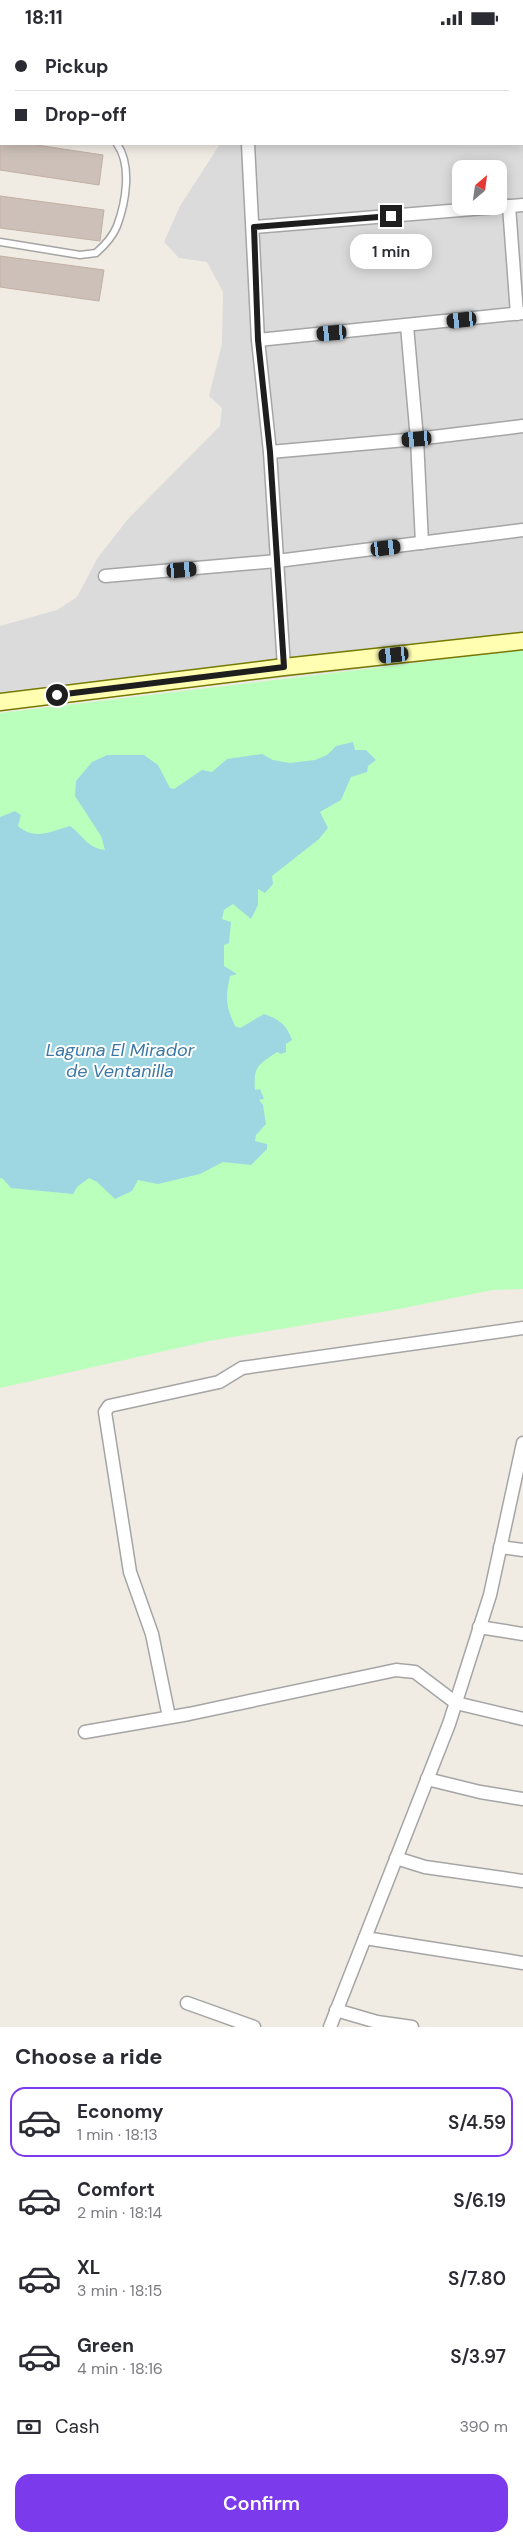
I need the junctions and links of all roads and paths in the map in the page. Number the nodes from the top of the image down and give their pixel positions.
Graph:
1 (118, 145) edge
2 (248, 145) edge
3 (523, 205) edge
4 (509, 207) junction
5 (254, 227) junction
6 (0, 242) edge
7 (520, 314) edge
8 (407, 326) junction
9 (258, 340) junction
10 (523, 426) edge
11 (417, 439) junction
12 (270, 452) junction
13 (523, 530) edge
14 (422, 543) junction
15 (277, 561) junction
16 (105, 577) dead end
17 (523, 641) edge
18 (284, 667) junction
19 (0, 702) edge
20 (523, 1328) edge
21 (523, 1443) edge
22 (521, 1461) edge
23 (500, 1547) junction
24 (523, 1550) edge
25 (479, 1627) junction
26 (523, 1633) edge
27 (456, 1703) junction
28 (169, 1717) junction
29 (523, 1719) edge
30 (85, 1732) dead end
31 (428, 1779) junction
32 (523, 1799) edge
33 (396, 1858) junction
34 (523, 1881) edge
35 (365, 1938) junction
36 (523, 1963) edge
37 (187, 2003) dead end
38 (336, 2010) junction
39 (254, 2027) edge
40 (330, 2027) edge
41 (412, 2027) edge

1 - 6 lane
2 - 5 street
3 - 4 street
4 - 5 street
4 - 7 street
5 - 9 street
7 - 8 street
8 - 9 street
8 - 11 street
9 - 12 street
10 - 11 street
11 - 12 street
11 - 14 street
12 - 15 street
13 - 14 street
14 - 15 street
15 - 16 street
15 - 18 street
17 - 18 street
18 - 19 street
20 - 28 street
21 - 22 street
22 - 23 street
23 - 24 street
23 - 25 street
25 - 26 street
25 - 27 street
27 - 28 street
27 - 29 street
27 - 31 street
28 - 30 street
31 - 32 street
31 - 33 street
33 - 34 street
33 - 35 street
35 - 36 street
35 - 38 street
37 - 39 street
38 - 40 street
38 - 41 street

